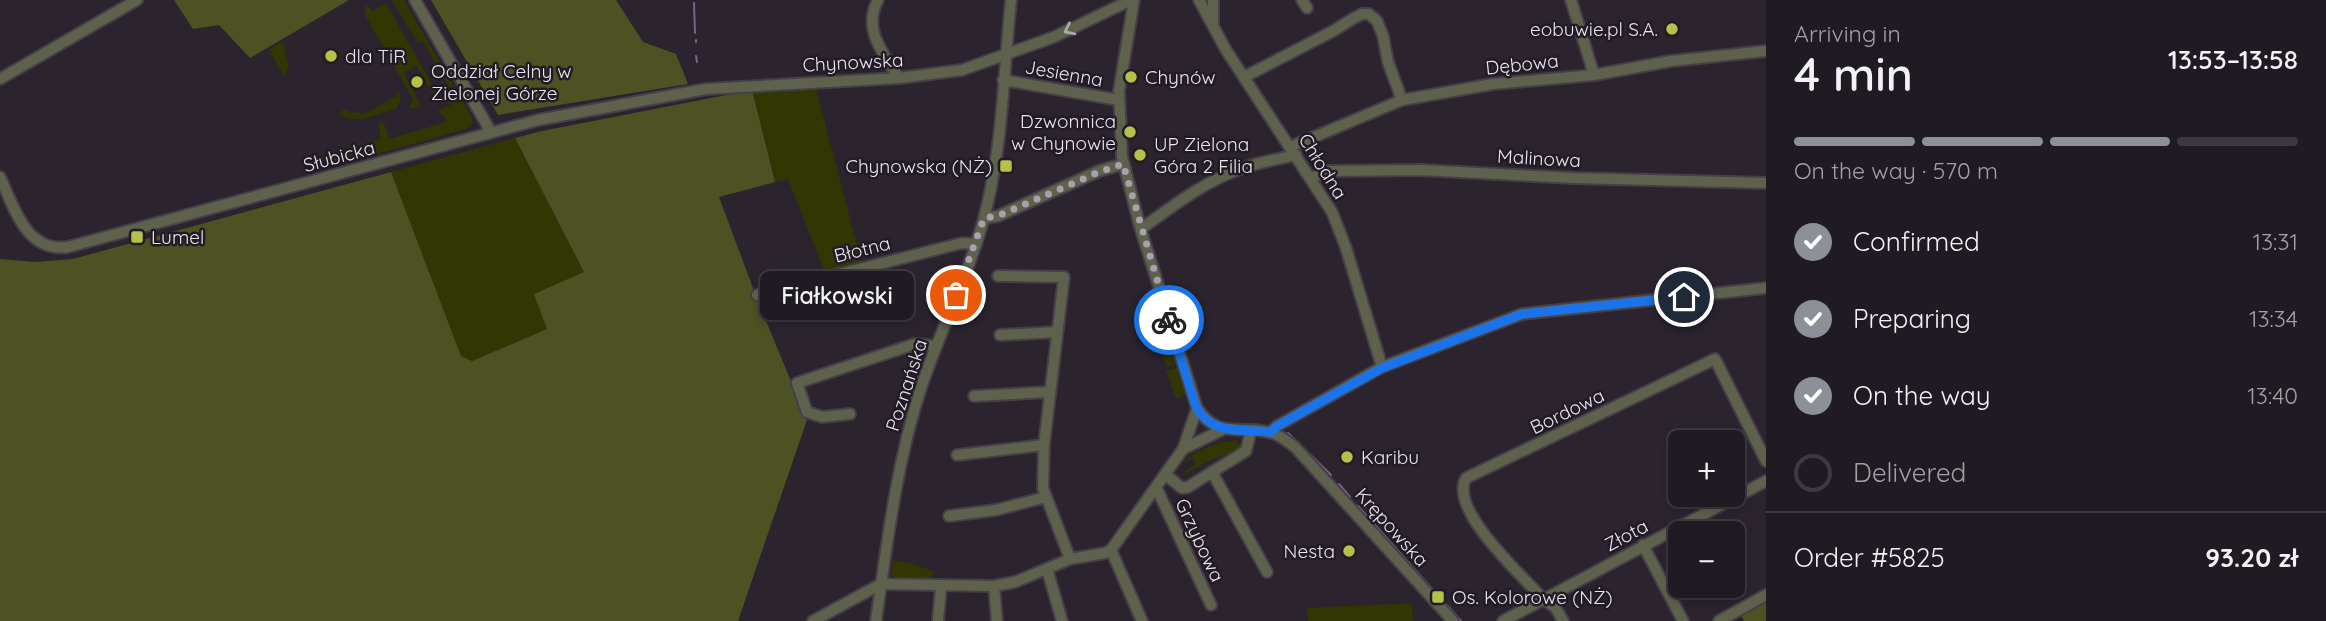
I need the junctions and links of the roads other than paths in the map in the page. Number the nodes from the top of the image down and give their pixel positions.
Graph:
1 (137, 0) edge
2 (415, 0) edge
3 (878, 0) edge
4 (1011, 0) edge
5 (1132, 0) edge
6 (1199, 0) edge
7 (1213, 0) edge
8 (1571, 0) edge
9 (1213, 26) junction
10 (1766, 51) edge
11 (1006, 54) junction
12 (981, 64) junction
13 (1594, 75) junction
14 (1004, 77) junction
15 (1244, 77) junction
16 (899, 78) junction
17 (0, 79) edge
18 (726, 88) joint
19 (1119, 100) junction
20 (1402, 100) junction
21 (487, 134) junction
22 (1293, 151) junction
23 (1123, 164) junction
24 (0, 177) edge
25 (1311, 178) junction
26 (1766, 183) edge
27 (984, 218) junction
28 (1141, 229) junction
29 (976, 244) junction
30 (998, 276) dead end
31 (1766, 288) edge
32 (757, 295) dead end
33 (1057, 332) junction
34 (1000, 335) dead end
35 (936, 346) junction
36 (1382, 368) junction
37 (1050, 392) junction
38 (974, 396) dead end
39 (1196, 408) junction
40 (850, 414) dead end
41 (1224, 429) junction
42 (1251, 430) junction
43 (1271, 432) junction
44 (1044, 445) junction
45 (1184, 449) junction
46 (957, 455) dead end
47 (1766, 461) edge
48 (1212, 472) junction
49 (1166, 475) junction
50 (1766, 481) edge
51 (1157, 489) junction
52 (1045, 497) junction
53 (948, 516) dead end
54 (1643, 545) junction
55 (1111, 550) junction
56 (1070, 559) junction
57 (1047, 569) junction
58 (1267, 572) dead end
59 (881, 584) junction
60 (941, 586) junction
61 (994, 586) junction
62 (1766, 595) edge
63 (1543, 599) junction
64 (1211, 605) dead end
65 (813, 621) edge
66 (876, 621) edge
67 (938, 621) edge
68 (997, 621) edge
69 (1062, 621) edge
70 (1142, 621) edge
71 (1452, 621) edge
72 (1503, 621) edge
73 (1563, 621) edge
74 (1683, 621) edge
75 (1719, 621) edge

1 - 17 street
2 - 21 street
3 - 16 street
4 - 11 street, Poznańska
5 -> 11 street, Chynowska
5 - 19 street
6 - 9 street, Chłodna
7 - 9 street
8 - 13 street
9 - 15 street, Chłodna
10 - 13 street, Dębowa
11 - 12 street, Chynowska
11 - 14 street, Poznańska
12 - 14 street
12 - 16 street, Chynowska
13 - 20 street, Dębowa
14 - 19 street, Jesienna
14 - 27 street, Poznańska
15 - 20 street
15 - 22 street, Chłodna
16 - 18 street, Chynowska
18 - 21 street, Słubicka
19 - 23 street
20 - 22 street, Dębowa
21 - 24 street, Słubicka
22 - 25 street, Chłodna
22 - 28 street, Dębowa
23 - 27 street
23 - 28 street
25 - 26 street, Malinowa
25 - 36 street, Chłodna
27 - 29 street, Poznańska
28 - 39 street
29 - 32 street, Błotna
29 - 35 street, Poznańska
30 - 33 street
31 - 36 street
33 - 34 street
33 - 37 street
35 - 40 street
35 - 59 street, Poznańska
36 - 43 street
37 - 38 street
37 - 44 street
39 - 41 street
39 - 45 street
41 - 42 street
41 - 45 street
42 - 43 street
42 - 48 street, Grzybowa
43 - 71 street, Krępowska
44 - 46 street
44 - 52 street
45 - 49 street, Grzybowa
47 - 63 street, Bordowa
48 - 49 street, Grzybowa
48 - 58 street
49 - 51 street, Grzybowa
50 - 54 street, Złota
51 - 55 street, Grzybowa
51 - 64 street, Grzybowa
52 - 53 street
52 - 56 street
54 - 63 street, Złota
54 - 74 street
55 - 56 street
55 - 70 street
56 - 57 street
57 - 61 street
57 - 69 street
59 - 60 street
59 - 65 street
59 - 66 street, Poznańska
60 - 61 street
60 - 67 street
61 - 68 street
62 - 75 street
63 - 72 street, Złota
63 - 73 street

